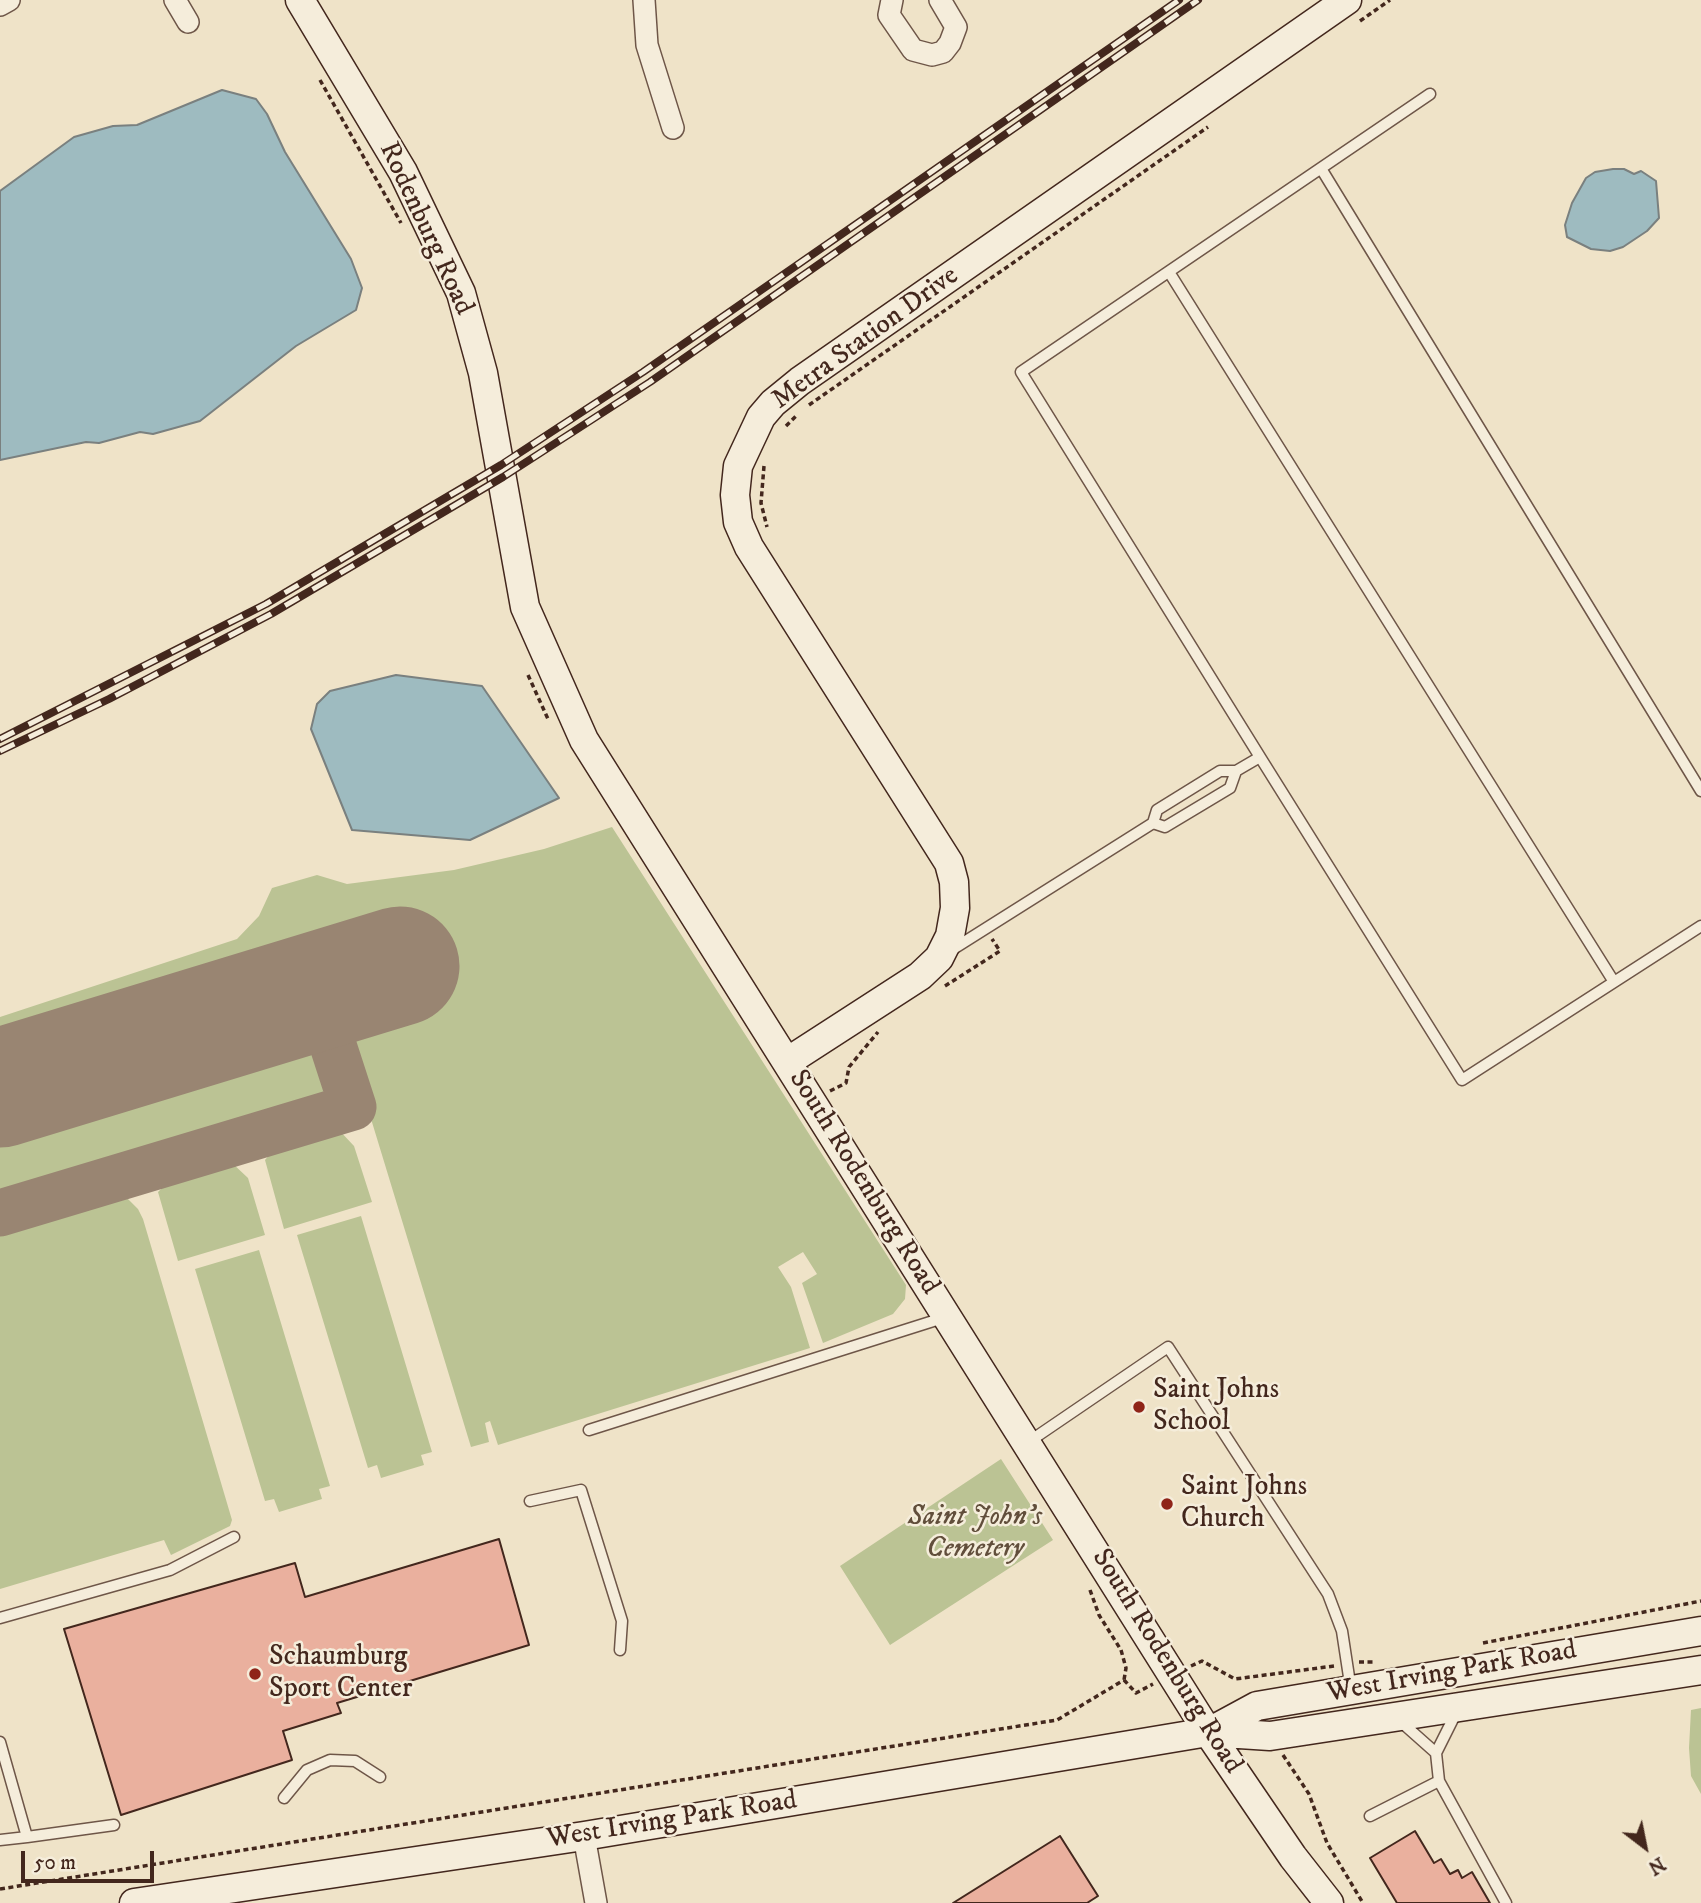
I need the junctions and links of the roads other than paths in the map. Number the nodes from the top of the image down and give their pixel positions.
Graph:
1 (9, 0) edge
2 (175, 0) edge
3 (300, 0) edge
4 (645, 0) edge
5 (892, 0) edge
6 (940, 0) edge
7 (0, 5) edge
8 (1351, 12) edge
9 (188, 22) dead end
10 (1430, 94) dead end
11 (673, 128) dead end
12 (1321, 170) junction
13 (1169, 272) junction
14 (503, 477) joint
15 (1261, 757) junction
16 (1236, 771) junction
17 (1701, 791) edge
18 (1153, 823) junction
19 (1701, 926) edge
20 (939, 958) junction
21 (1614, 982) junction
22 (787, 1062) junction
23 (948, 1317) junction
24 (589, 1430) dead end
25 (1027, 1443) junction
26 (530, 1501) dead end
27 (234, 1537) dead end
28 (0, 1618) edge
29 (1701, 1631) edge
30 (620, 1650) dead end
31 (1701, 1670) edge
32 (1349, 1677) junction
33 (1459, 1707) junction
34 (1396, 1716) junction
35 (1208, 1732) junction
36 (0, 1742) edge
37 (1436, 1754) junction
38 (380, 1777) dead end
39 (1439, 1781) junction
40 (284, 1798) dead end
41 (1370, 1816) dead end
42 (114, 1825) dead end
43 (584, 1836) junction
44 (27, 1837) junction
45 (0, 1840) edge
46 (1293, 1857) junction
47 (134, 1903) edge
48 (596, 1903) edge
49 (1306, 1903) edge
50 (1329, 1903) edge
51 (1506, 1903) edge

1 - 7 street
2 - 9 street
3 - 14 street, Rodenburg Road
4 - 11 street
5 - 6 street
8 - 20 street, Metra Station Drive
10 - 12 lane
12 - 13 lane
12 - 17 lane
13 - 15 lane
13 - 21 lane
14 - 22 street, South Rodenburg Road
15 - 16 lane
15 - 21 lane
16 - 18 lane
16 - 18 lane
18 - 20 lane
19 - 21 lane
20 - 22 street, Metra Station Drive
22 - 23 street, South Rodenburg Road
23 - 24 lane
23 - 25 street, South Rodenburg Road
25 - 32 lane
25 - 35 street, South Rodenburg Road
26 - 30 lane
27 - 28 lane
29 - 32 street, West Irving Park Road
31 - 33 street, West Irving Park Road
32 - 35 street, West Irving Park Road
33 - 34 street, West Irving Park Road
33 - 37 lane
34 - 35 street, West Irving Park Road
34 - 37 lane
35 - 43 street, West Irving Park Road
35 - 46 street, South Rodenburg Road
36 - 44 lane
37 - 39 lane
38 - 40 lane
39 - 41 lane
39 - 51 lane
42 - 44 lane
43 - 47 street, West Irving Park Road
43 - 48 street
44 - 45 lane
46 - 49 street, South Rodenburg Road
46 - 50 street, South Rodenburg Road

